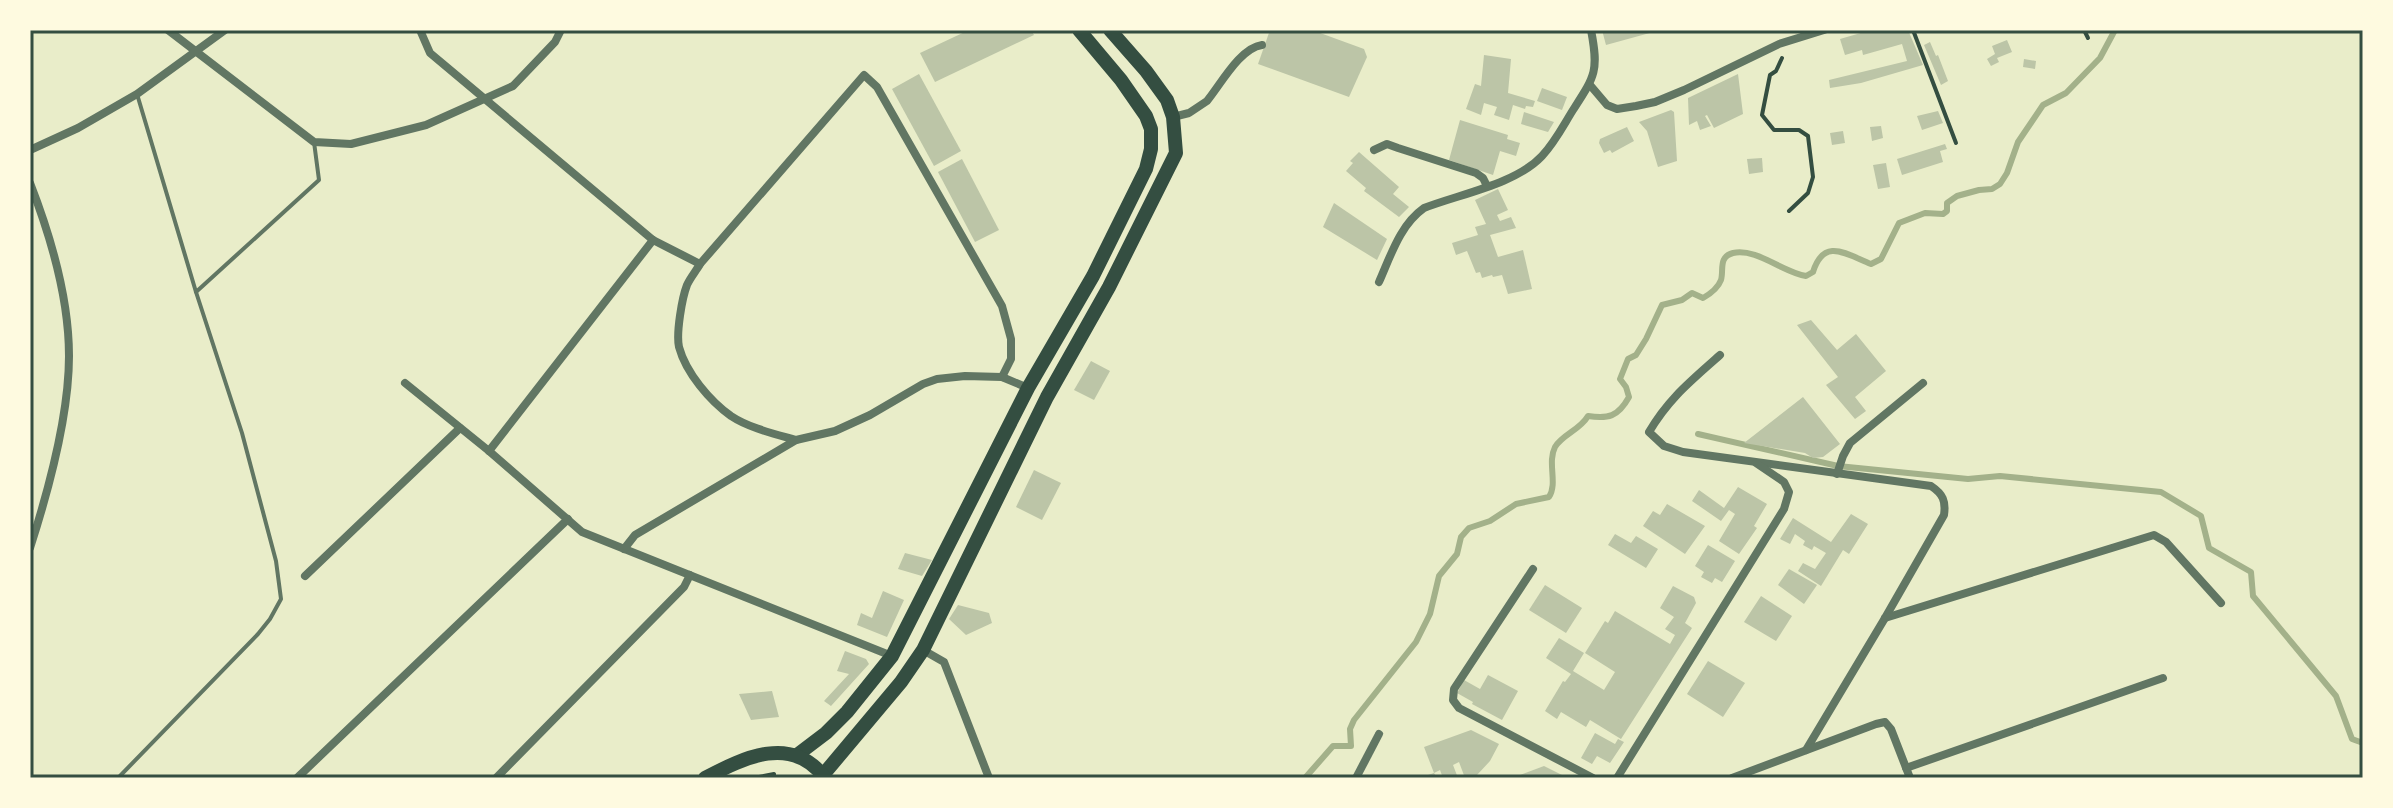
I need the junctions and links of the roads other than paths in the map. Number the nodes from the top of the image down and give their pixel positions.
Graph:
1 (168, 30) edge
2 (225, 30) edge
3 (420, 30) edge
4 (561, 30) edge
5 (1079, 30) edge
6 (1110, 30) edge
7 (1591, 30) edge
8 (1824, 30) edge
9 (1262, 45) dead end
10 (1124, 46) junction
11 (196, 53) junction
12 (1105, 62) junction
13 (1590, 85) junction
14 (137, 94) junction
15 (485, 99) junction
16 (1173, 117) junction
17 (314, 142) junction
18 (30, 150) edge
19 (1374, 150) dead end
20 (30, 183) edge
21 (1487, 186) junction
22 (653, 240) junction
23 (700, 264) junction
24 (1379, 282) dead end
25 (196, 292) junction
26 (1720, 355) dead end
27 (1002, 377) junction
28 (405, 383) dead end
29 (1923, 383) dead end
30 (1028, 388) junction
31 (1047, 397) junction
32 (460, 428) junction
33 (796, 440) junction
34 (489, 451) junction
35 (1752, 460) junction
36 (1837, 474) junction
37 (568, 519) junction
38 (33, 526) edge
39 (30, 548) edge
40 (624, 549) junction
41 (1533, 569) dead end
42 (690, 575) junction
43 (305, 576) dead end
44 (2221, 603) dead end
45 (1885, 618) junction
46 (923, 650) junction
47 (892, 656) junction
48 (2163, 678) dead end
49 (1379, 734) dead end
50 (1806, 750) junction
51 (797, 755) junction
52 (1906, 768) junction
53 (824, 776) edge
54 (118, 778) edge
55 (297, 778) edge
56 (496, 778) edge
57 (705, 778) edge
58 (989, 778) edge
59 (1356, 778) edge
60 (1593, 778) edge
61 (1617, 778) edge
62 (1732, 778) edge
63 (1910, 778) edge

1 - 11 street
2 - 11 street
3 - 15 street
4 - 15 street
5 - 12 main road
6 - 10 main road
7 - 13 street
8 - 13 street
9 - 16 street
10 - 12 main road
10 - 16 main road
11 - 14 street
11 - 17 street
12 - 30 main road
13 - 21 street
14 - 18 street
14 - 25 lane
15 - 17 street
15 - 22 street
16 - 31 main road
17 - 25 lane
19 - 21 street
20 - 38 street
21 - 24 street
22 - 23 street
22 - 34 street
23 - 27 street
23 - 33 street
25 - 54 lane
26 - 35 street
27 - 30 street
27 - 33 street
28 - 32 street
29 - 36 street
30 - 31 main road
30 - 47 main road
31 - 46 main road
32 - 34 street
32 - 43 street
33 - 40 street
34 - 37 street
35 - 36 street
35 - 61 street
36 - 45 street
37 - 40 street
37 - 55 street
38 - 39 street
40 - 42 street
41 - 60 street
42 - 47 street
42 - 56 street
44 - 45 street
45 - 50 street
46 - 47 main road
46 - 53 main road
46 - 58 street
47 - 51 main road
48 - 52 street
49 - 59 street
50 - 52 street
50 - 62 street
51 - 53 main road
51 - 57 main road
52 - 63 street

